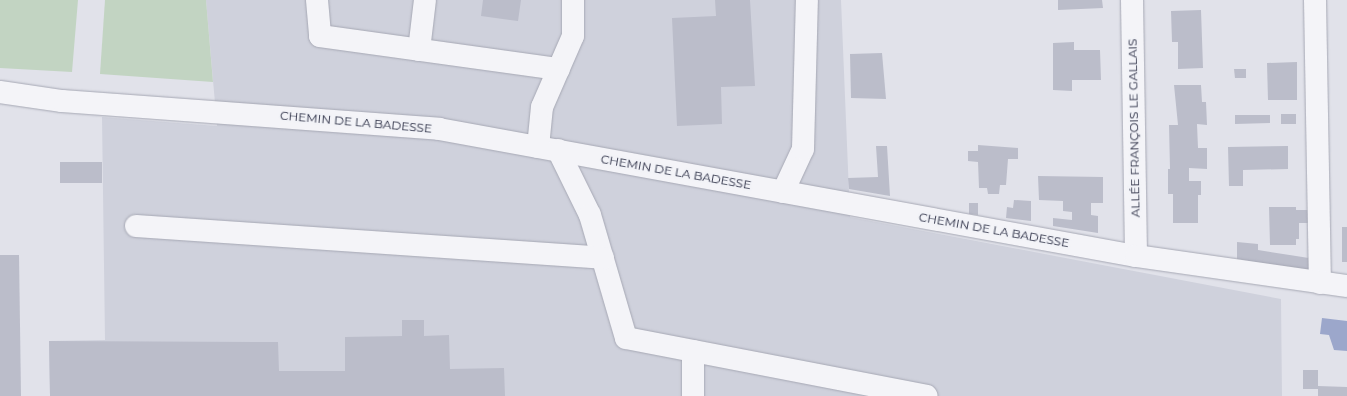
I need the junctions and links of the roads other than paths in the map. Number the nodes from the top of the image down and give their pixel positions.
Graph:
1 (316, 0) edge
2 (425, 0) edge
3 (573, 0) edge
4 (807, 0) edge
5 (1132, 0) edge
6 (1315, 0) edge
7 (419, 50) junction
8 (559, 69) junction
9 (0, 92) edge
10 (548, 149) junction
11 (783, 192) junction
12 (136, 226) dead end
13 (1136, 256) junction
14 (603, 258) junction
15 (1320, 283) junction
16 (1347, 286) edge
17 (694, 351) junction
18 (693, 396) edge
19 (926, 396) edge

1 - 7 street
2 - 7 street
3 - 8 street
4 - 11 street
5 - 13 street, ALLÉE FRANÇOIS LE GALLAIS
6 - 15 street
7 - 8 street
8 - 10 street
9 - 10 street, CHEMIN DE LA BADESSE
10 - 11 street, CHEMIN DE LA BADESSE
10 - 14 street
11 - 13 street, CHEMIN DE LA BADESSE
12 - 14 street
13 - 15 street, CHEMIN DE LA BADESSE
14 - 17 street
15 - 16 street, CHEMIN DE LA BADESSE
17 - 18 street
17 - 19 street

